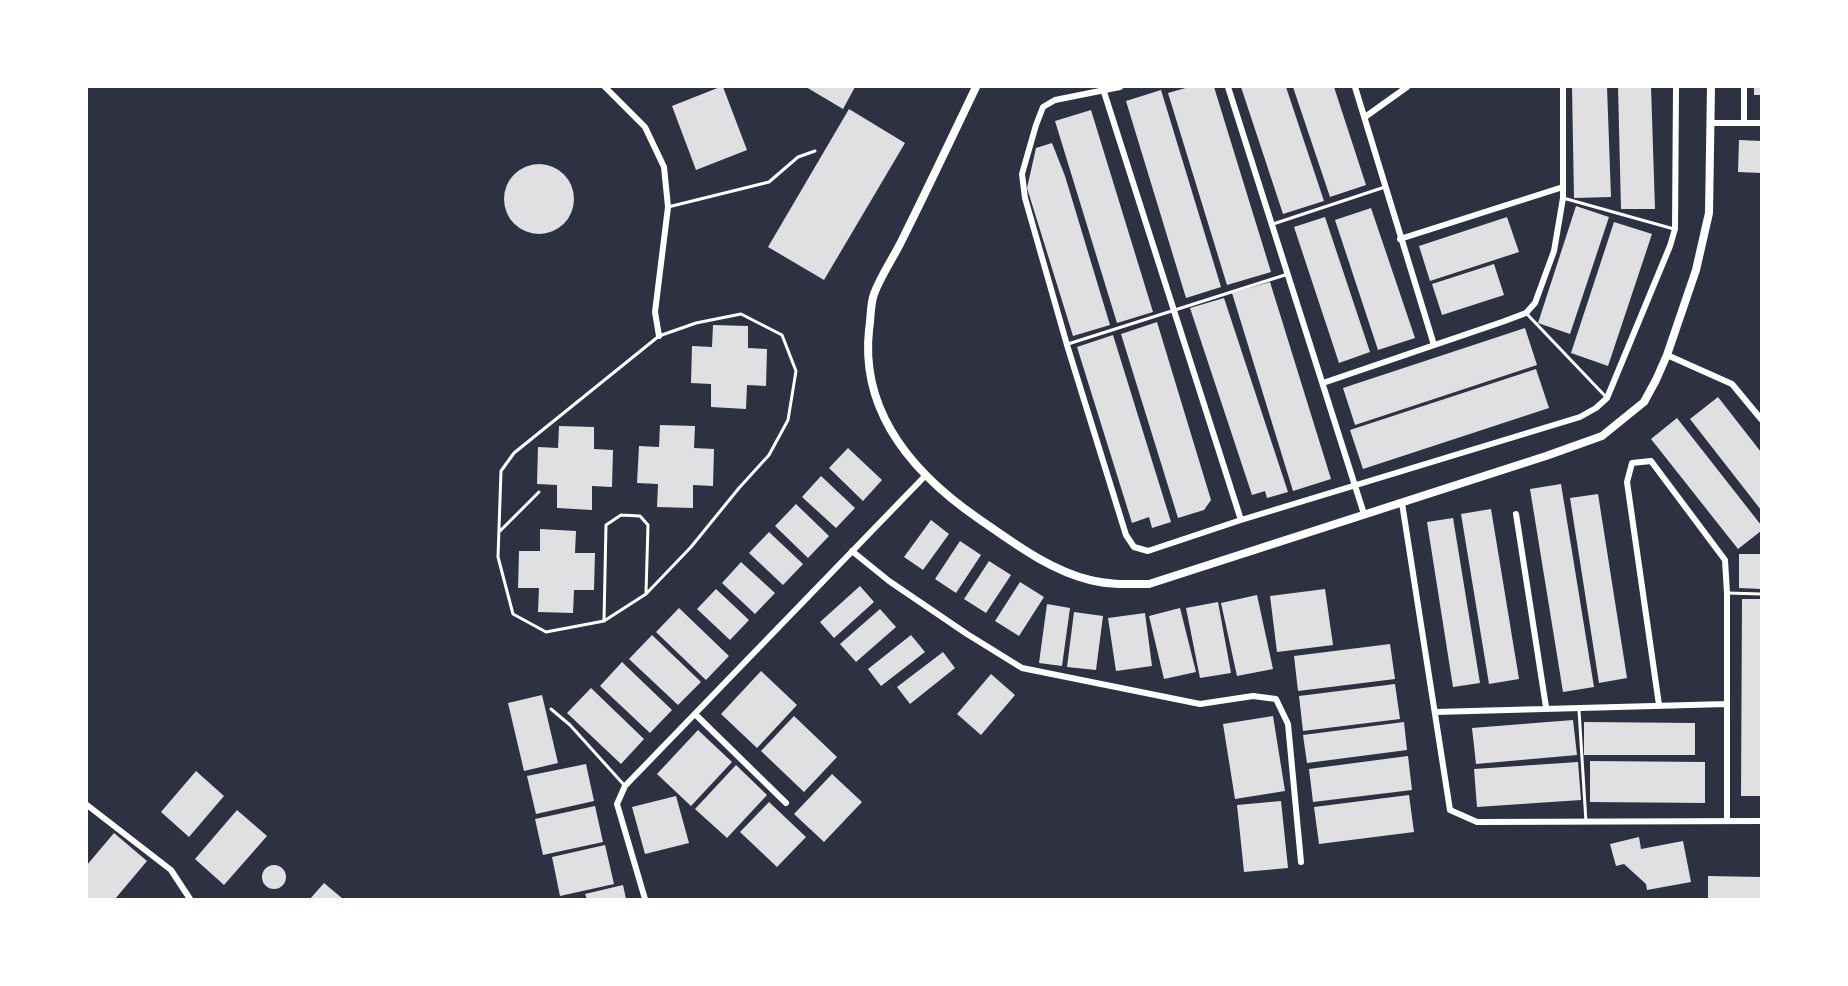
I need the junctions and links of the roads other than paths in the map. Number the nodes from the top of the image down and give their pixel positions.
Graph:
1 (605, 87) edge
2 (976, 87) edge
3 (1120, 87) edge
4 (1228, 87) edge
5 (1355, 87) edge
6 (1407, 87) edge
7 (1563, 87) edge
8 (1676, 87) edge
9 (1711, 87) edge
10 (1744, 87) edge
11 (1104, 92) junction
12 (1365, 117) junction
13 (1712, 123) junction
14 (1744, 123) junction
15 (1761, 123) edge
16 (815, 151) dead end
17 (1385, 187) junction
18 (1563, 187) junction
19 (1563, 198) junction
20 (668, 207) junction
21 (1271, 224) junction
22 (1675, 229) junction
23 (1400, 239) junction
24 (1288, 274) junction
25 (1174, 310) junction
26 (1526, 313) junction
27 (659, 336) junction
28 (1067, 345) junction
29 (1434, 345) junction
30 (1667, 356) junction
31 (1323, 383) junction
32 (1607, 398) junction
33 (1761, 418) edge
34 (925, 477) junction
35 (1354, 486) junction
36 (539, 492) dead end
37 (1402, 503) junction
38 (1364, 514) junction
39 (1516, 514) dead end
40 (1240, 520) junction
41 (499, 532) junction
42 (852, 551) junction
43 (1727, 593) junction
44 (646, 594) junction
45 (1761, 594) edge
46 (604, 621) junction
47 (1726, 704) junction
48 (1659, 705) junction
49 (1546, 707) junction
50 (1579, 708) junction
51 (550, 709) dead end
52 (1435, 712) junction
53 (695, 714) junction
54 (625, 786) junction
55 (786, 803) dead end
56 (87, 805) edge
57 (1727, 820) junction
58 (1761, 821) edge
59 (1586, 822) junction
60 (1301, 862) dead end
61 (190, 899) edge
62 (645, 899) edge

1 - 20 street
2 - 34 street
3 - 11 street
4 - 21 street
5 - 12 street
6 - 12 street
7 - 18 street
8 - 22 street
9 - 13 street
10 - 14 street
11 - 25 street
11 - 28 street
12 - 17 street
13 - 14 street
13 - 30 street
14 - 15 street
16 - 20 lane
17 - 21 lane
17 - 23 street
18 - 19 street
18 - 23 street
19 - 22 lane
19 - 26 street
20 - 27 street
21 - 24 street
22 - 32 street
23 - 29 street
24 - 25 lane
24 - 31 street
25 - 28 lane
25 - 40 street
26 - 29 street
26 - 32 lane
27 - 41 lane
27 - 44 lane
28 - 40 street
29 - 31 street
30 - 33 street
30 - 37 street
31 - 35 street
32 - 35 street
34 - 38 street
34 - 42 street
35 - 38 street
35 - 40 street
36 - 41 lane
37 - 38 street
37 - 52 street
39 - 49 street
41 - 46 lane
42 - 53 street
42 - 60 street
43 - 45 lane
43 - 47 street
43 - 48 street
44 - 46 lane
44 - 46 lane
47 - 48 street
47 - 57 street
48 - 50 street
49 - 50 street
49 - 52 street
50 - 59 lane
51 - 54 lane
52 - 59 street
53 - 54 street
53 - 55 street
54 - 62 street
56 - 61 street
57 - 58 street
57 - 59 street

